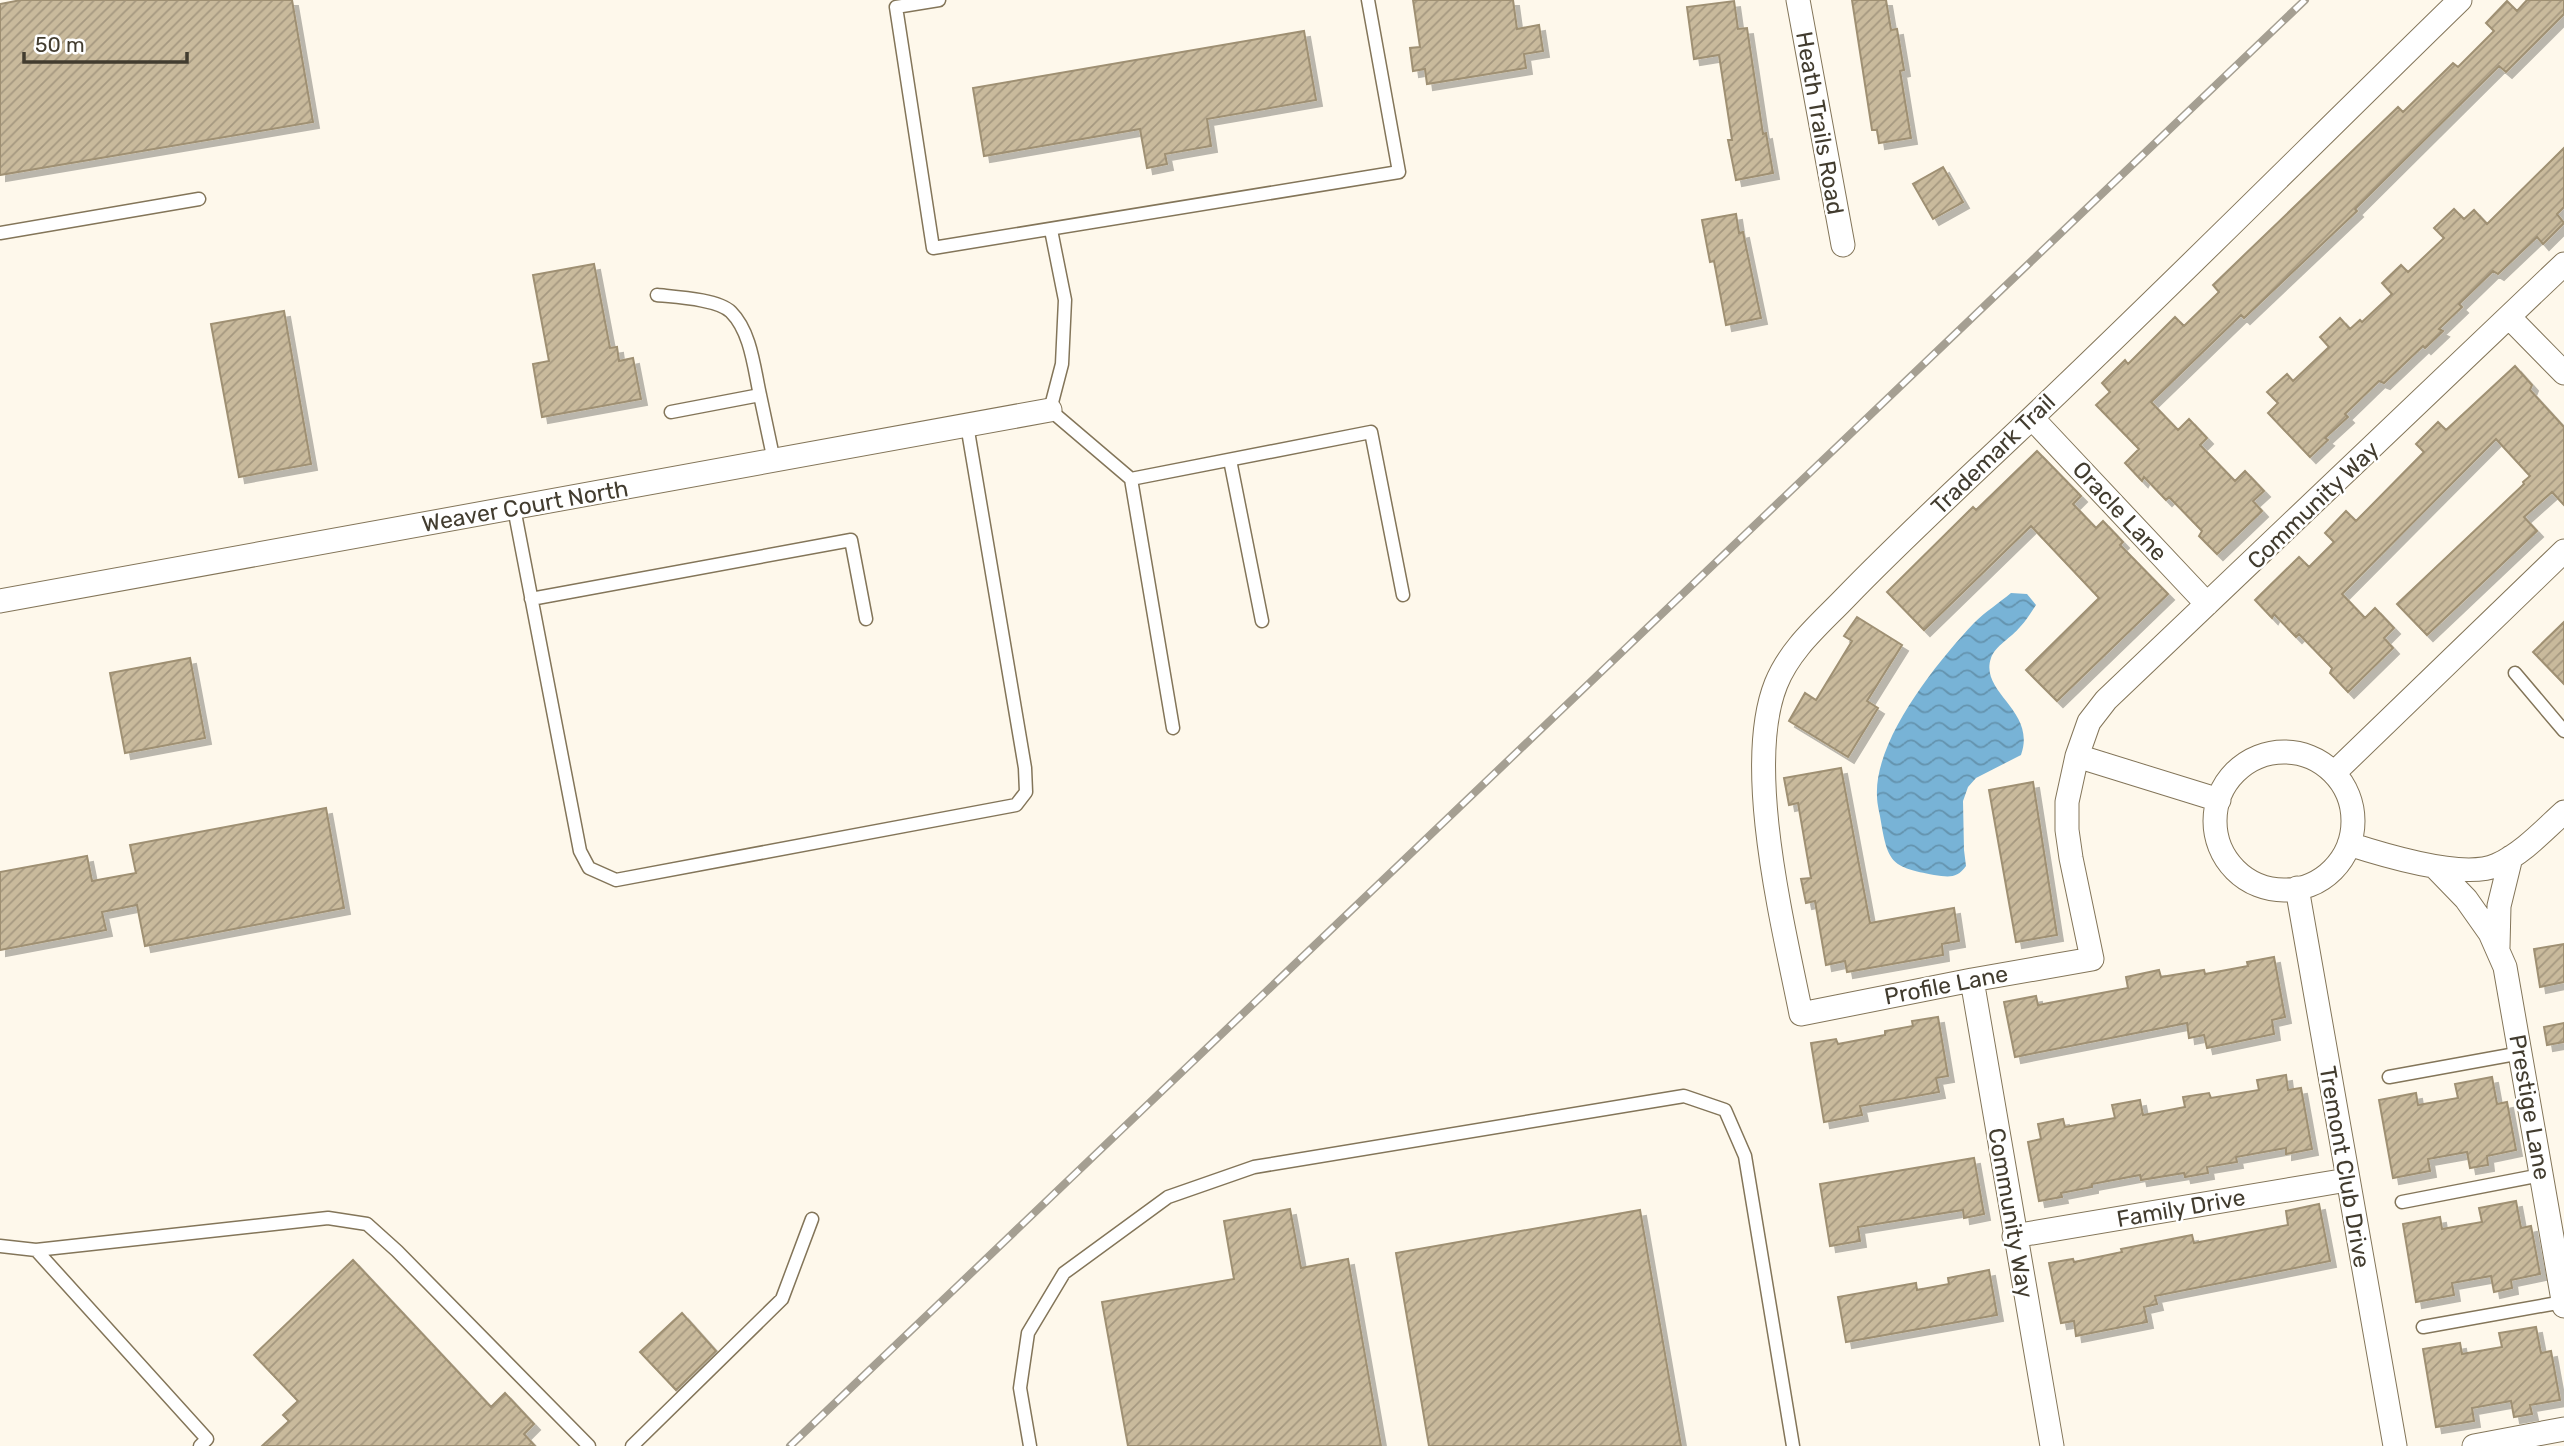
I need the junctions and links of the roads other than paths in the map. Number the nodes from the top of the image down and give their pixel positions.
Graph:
1 (939, 0) edge
2 (1368, 0) edge
3 (1798, 0) edge
4 (2460, 0) edge
5 (199, 199) dead end
6 (1051, 230) junction
7 (0, 233) edge
8 (1843, 245) dead end
9 (2564, 264) edge
10 (657, 295) dead end
11 (2509, 317) junction
12 (2564, 373) edge
13 (760, 395) junction
14 (1050, 410) junction
15 (671, 412) dead end
16 (2032, 418) junction
17 (967, 425) junction
18 (1230, 460) junction
19 (774, 461) junction
20 (1131, 479) junction
21 (514, 508) junction
22 (2564, 551) edge
23 (1403, 595) dead end
24 (531, 599) junction
25 (0, 601) edge
26 (2207, 604) junction
27 (866, 619) dead end
28 (1262, 621) dead end
29 (2515, 673) dead end
30 (1173, 728) dead end
31 (2564, 731) edge
32 (2077, 755) junction
33 (2333, 773) junction
34 (2219, 800) junction
35 (2564, 812) edge
36 (2349, 844) junction
37 (2511, 857) junction
38 (2435, 867) junction
39 (2297, 888) junction
40 (2498, 950) junction
41 (2092, 959) joint
42 (1972, 980) junction
43 (1801, 1014) joint
44 (2521, 1053) junction
45 (2389, 1077) dead end
46 (2541, 1175) junction
47 (2347, 1180) junction
48 (2402, 1202) dead end
49 (812, 1219) dead end
50 (2014, 1236) junction
51 (0, 1246) edge
52 (36, 1250) junction
53 (2564, 1304) edge
54 (2423, 1327) dead end
55 (2564, 1429) edge
56 (200, 1446) edge
57 (589, 1446) edge
58 (632, 1446) edge
59 (1030, 1446) edge
60 (1793, 1446) edge
61 (2052, 1446) edge
62 (2395, 1446) edge
63 (2474, 1446) edge

1 - 6 lane
2 - 6 lane
3 - 8 street, Heath Trails Road
4 - 16 street, Trademark Trail
5 - 7 lane
6 - 14 lane
9 - 11 street, Community Way
10 - 13 lane
11 - 12 street
11 - 26 street, Community Way
13 - 15 lane
13 - 19 lane
14 - 17 street, Weaver Court North
14 - 20 lane
16 - 26 street, Oracle Lane
16 - 43 street, Trademark Trail
17 - 19 street, Weaver Court North
17 - 24 lane
18 - 20 lane
18 - 23 lane
18 - 28 lane
19 - 21 street, Weaver Court North
20 - 30 lane
21 - 24 lane
21 - 25 street, Weaver Court North
22 - 33 street
24 - 27 lane
26 - 32 street, Community Way
29 - 31 lane
32 - 34 street
32 - 41 street, Community Way
33 - 34 street
33 - 36 street
34 - 39 street
35 - 37 street
36 - 38 street
36 - 39 street
37 - 38 street
37 - 40 street, Prestige Lane
38 - 40 street, Prestige Lane
39 - 47 street, Tremont Club Drive
40 - 44 street, Prestige Lane
41 - 42 street, Profile Lane
42 - 43 street, Profile Lane
42 - 50 street, Community Way
44 - 45 lane
44 - 46 street, Prestige Lane
46 - 48 lane
46 - 53 street, Prestige Lane
47 - 50 street, Family Drive
47 - 62 street, Tremont Club Drive
49 - 58 lane
50 - 61 street, Community Way
51 - 52 lane
52 - 56 lane
52 - 57 lane
53 - 54 lane
55 - 63 street
59 - 60 lane

